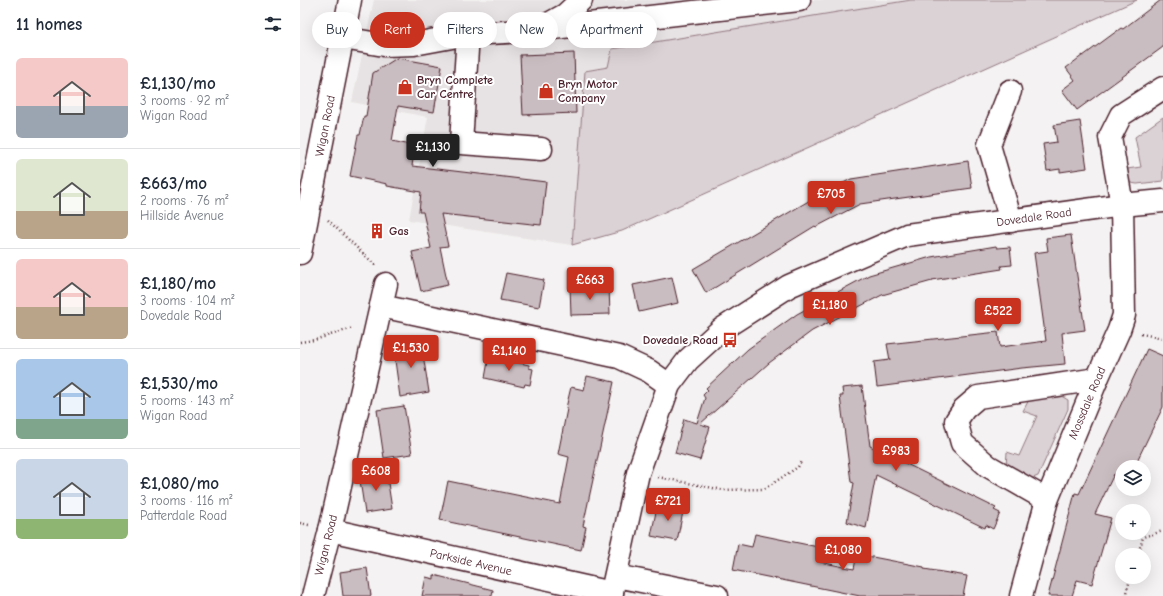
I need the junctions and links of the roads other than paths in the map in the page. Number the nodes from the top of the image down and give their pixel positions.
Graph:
1 (350, 0) edge
2 (581, 0) edge
3 (798, 0) edge
4 (348, 12) edge
5 (558, 19) edge
6 (558, 27) edge
7 (433, 40) edge
8 (362, 41) edge
9 (341, 48) edge
10 (467, 48) edge
11 (1163, 88) edge
12 (1010, 91) dead end
13 (541, 149) dead end
14 (1163, 201) edge
15 (1122, 205) junction
16 (1011, 221) junction
17 (300, 253) edge
18 (386, 284) road end
19 (380, 313) junction
20 (1097, 379) junction
21 (669, 384) junction
22 (1047, 500) junction
23 (330, 530) junction
24 (613, 588) edge
25 (314, 596) edge
26 (717, 596) edge
27 (1020, 596) edge

1 - 4 street, Wigan Road
2 - 5 street
3 - 6 street
7 - 8 street
9 - 17 street, Wigan Road
10 - 13 street
11 - 15 street, Mossdale Road
12 - 16 street
14 - 15 street, Dovedale Road
15 - 16 street, Dovedale Road
15 - 20 street, Mossdale Road
16 - 21 street, Dovedale Road
18 - 19 street, Wigan Road
19 - 21 street
19 - 23 street, Wigan Road
20 - 22 street, Mossdale Road
20 - 22 street
21 - 24 street, Dovedale Road
22 - 27 street, Mossdale Road
23 - 24 street, Parkside Avenue
23 - 25 street, Wigan Road
24 - 26 street, Parkside Avenue

